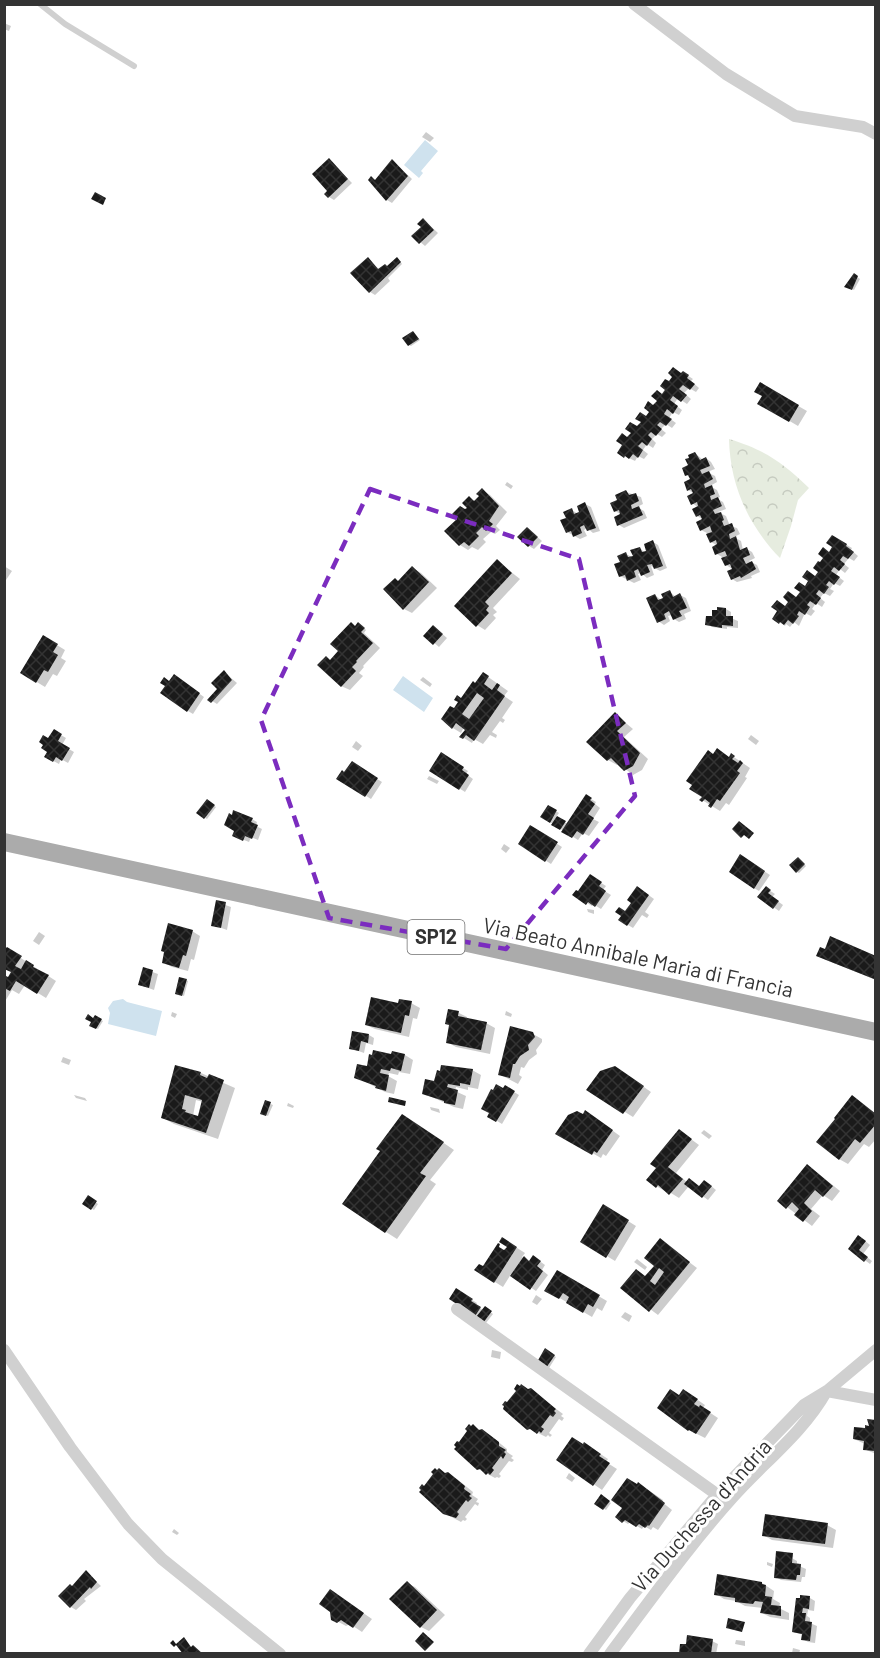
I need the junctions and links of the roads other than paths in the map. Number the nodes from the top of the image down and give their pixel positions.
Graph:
1 (40, 4) edge
2 (634, 4) edge
3 (134, 66) dead end
4 (876, 134) edge
5 (4, 842) edge
6 (876, 1032) edge
7 (457, 1309) dead end
8 (4, 1350) edge
9 (876, 1350) edge
10 (827, 1391) junction
11 (876, 1400) edge
12 (716, 1496) junction
13 (729, 1502) junction
14 (280, 1653) edge
15 (589, 1653) edge
16 (610, 1653) edge

1 - 3 lane
2 - 4 street
5 - 6 main road, Via Beato Annibale Maria di Francia / SP12
7 - 12 street
8 - 14 street
9 - 10 street, Via Duchessa d'Andria
10 - 11 street
10 - 12 street, Via Duchessa d'Andria
10 - 13 street, Via Duchessa d'Andria
12 - 13 street
12 - 15 street, Via Duchessa d'Andria
13 - 16 street, Via Duchessa d'Andria

